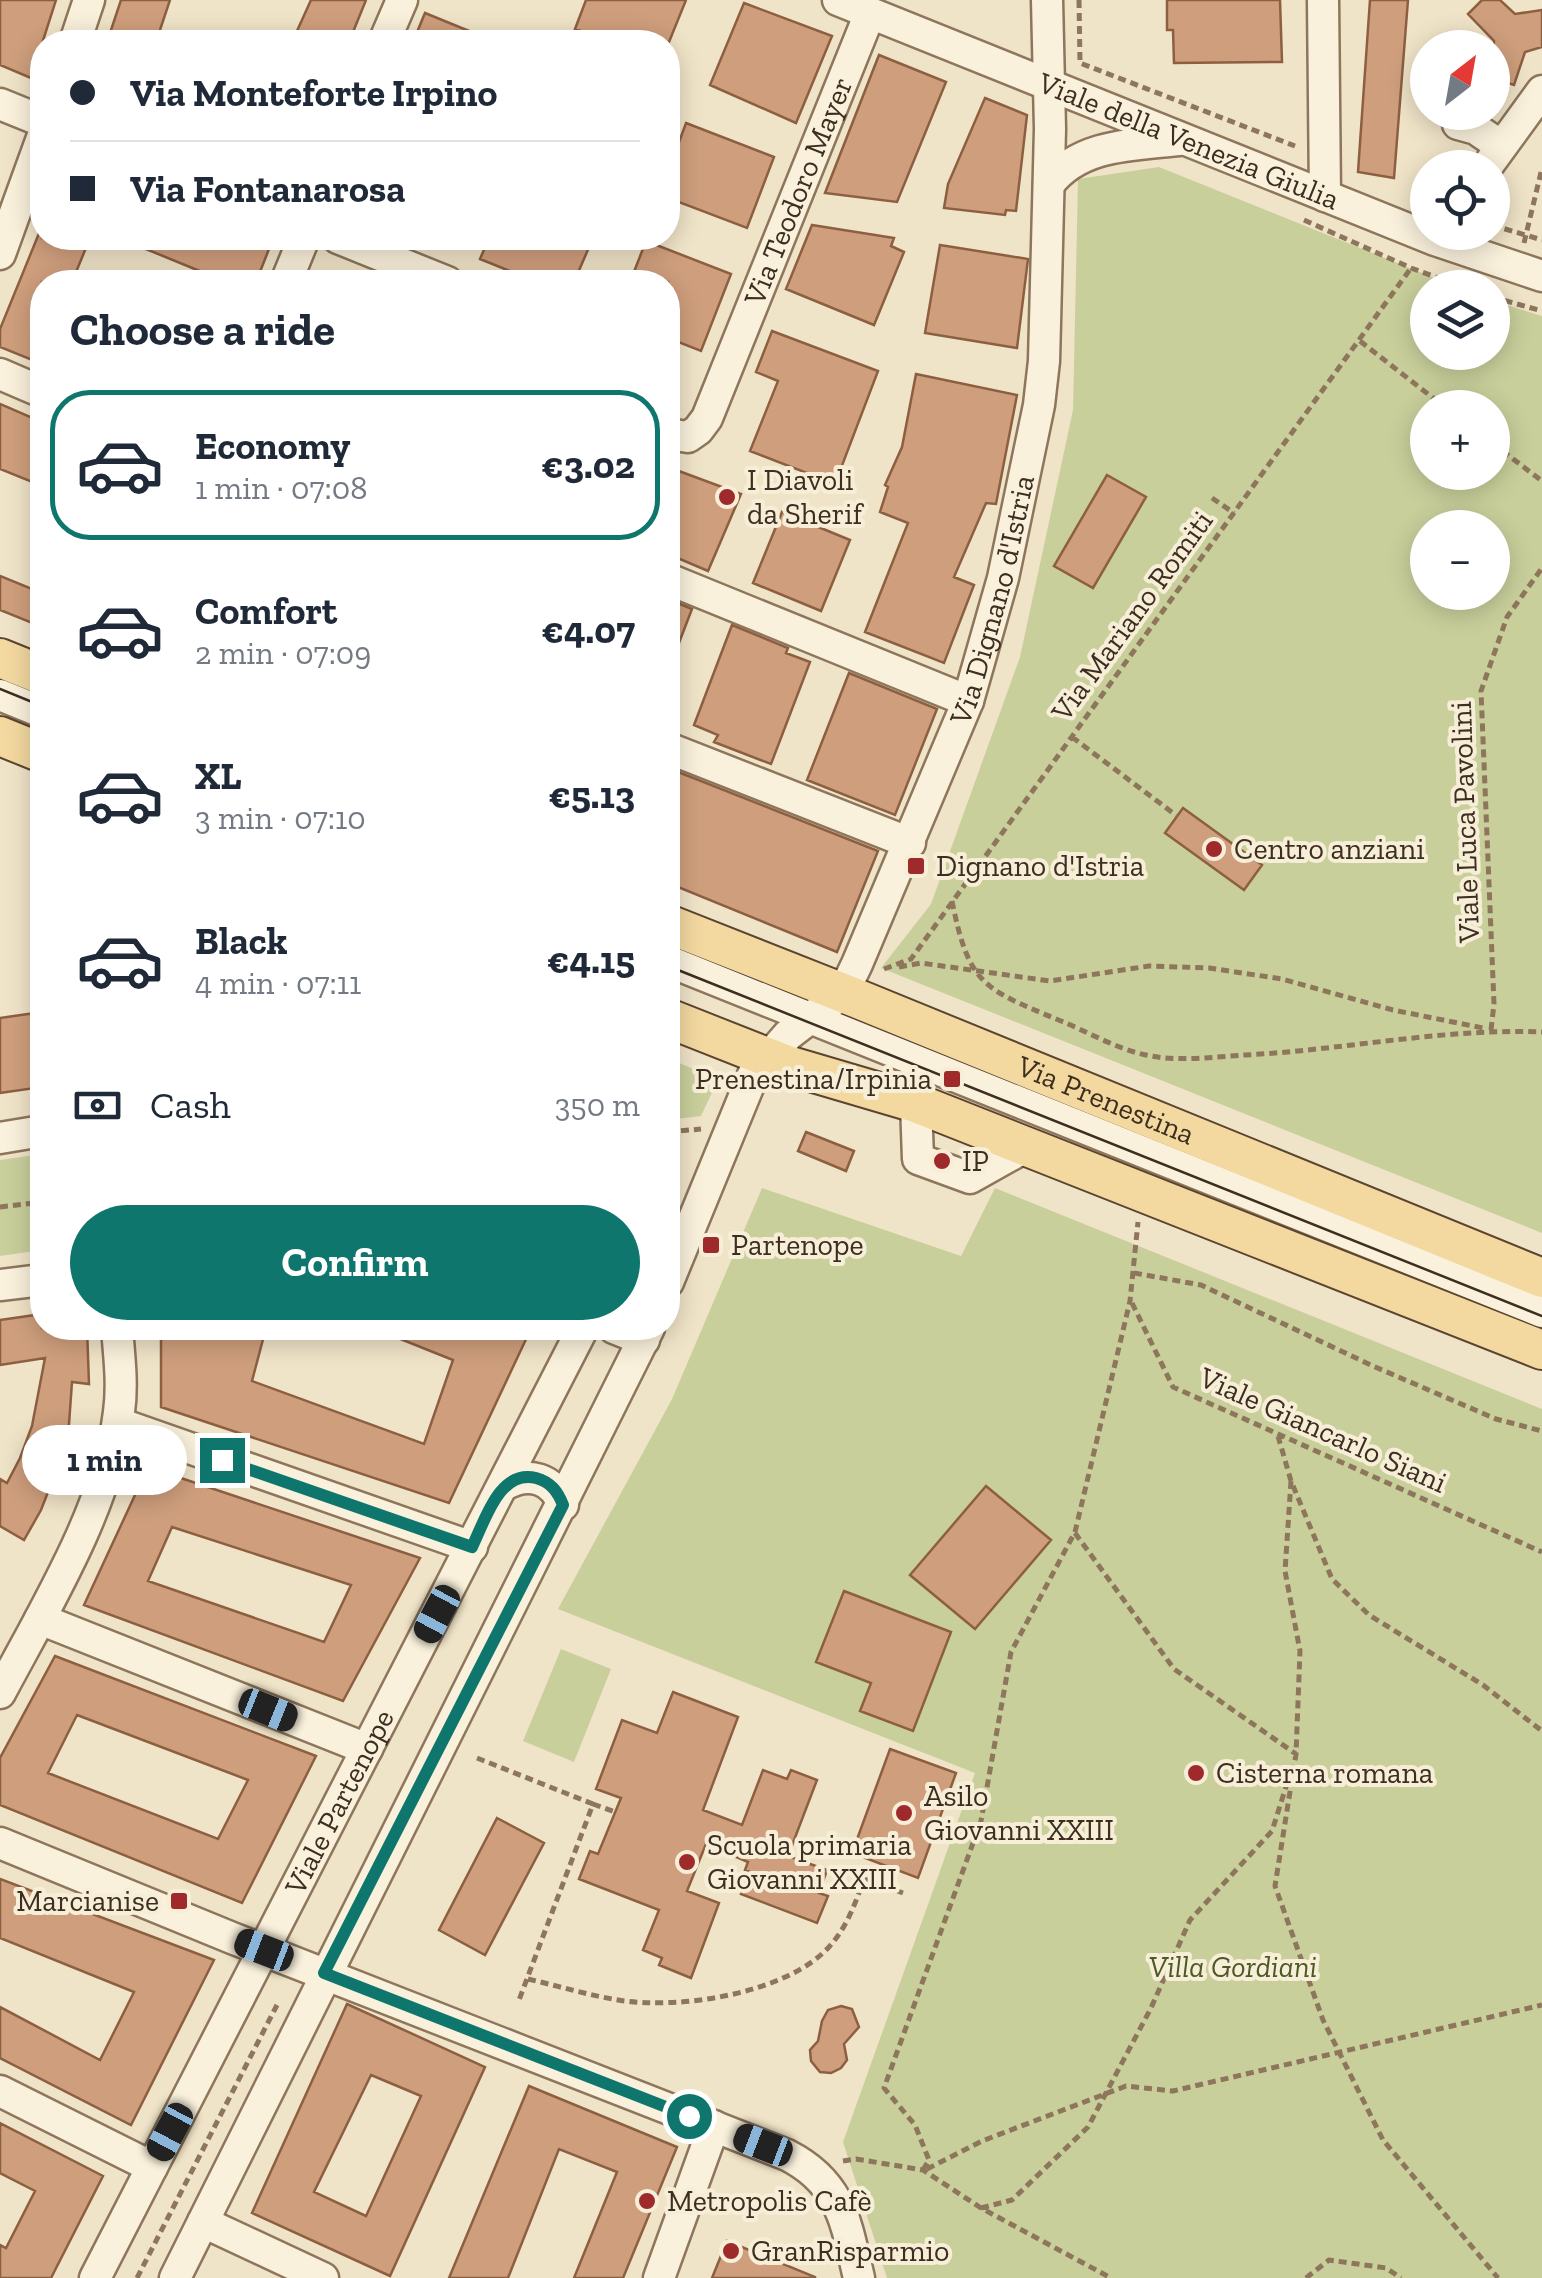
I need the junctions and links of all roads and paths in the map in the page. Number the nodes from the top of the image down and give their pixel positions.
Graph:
1 (89, 0) edge
2 (402, 0) edge
3 (838, 0) edge
4 (1046, 0) edge
5 (1079, 0) edge
6 (1323, 0) edge
7 (870, 13) junction
8 (79, 30) edge
9 (389, 30) edge
10 (1050, 86) junction
11 (1542, 90) edge
12 (0, 104) edge
13 (30, 116) edge
14 (1186, 140) junction
15 (1295, 146) dead end
16 (1498, 150) edge
17 (1542, 168) edge
18 (30, 171) edge
19 (1049, 184) junction
20 (1325, 196) junction
21 (1291, 214) dead end
22 (1410, 226) edge
23 (1510, 230) edge
24 (1526, 235) junction
25 (1542, 240) edge
26 (368, 250) edge
27 (1474, 250) edge
28 (0, 254) edge
29 (1411, 268) junction
30 (417, 270) edge
31 (1416, 270) edge
32 (1542, 276) edge
33 (1510, 302) edge
34 (1542, 311) edge
35 (1360, 341) junction
36 (0, 374) edge
37 (30, 387) edge
38 (1423, 390) edge
39 (680, 435) edge
40 (1510, 457) edge
41 (1542, 481) edge
42 (1212, 498) dead end
43 (1234, 514) junction
44 (1542, 568) edge
45 (680, 584) edge
46 (0, 658) edge
47 (30, 670) edge
48 (0, 695) edge
49 (968, 701) junction
50 (30, 707) edge
51 (0, 736) edge
52 (1072, 737) junction
53 (30, 748) edge
54 (680, 753) edge
55 (1177, 816) dead end
56 (910, 843) junction
57 (952, 901) junction
58 (680, 929) edge
59 (680, 966) edge
60 (884, 969) junction
61 (875, 972) dead end
62 (975, 973) junction
63 (842, 993) junction
64 (810, 1018) junction
65 (680, 1023) edge
66 (1491, 1030) junction
67 (1542, 1032) edge
68 (766, 1057) junction
69 (916, 1103) junction
70 (704, 1128) dead end
71 (680, 1131) edge
72 (30, 1134) edge
73 (0, 1138) edge
74 (1027, 1146) junction
75 (30, 1204) edge
76 (0, 1208) edge
77 (1138, 1224) dead end
78 (680, 1253) edge
79 (1134, 1274) junction
80 (1542, 1278) edge
81 (30, 1281) edge
82 (0, 1285) edge
83 (1130, 1301) junction
84 (1542, 1312) edge
85 (117, 1340) edge
86 (577, 1340) edge
87 (644, 1340) edge
88 (1542, 1350) edge
89 (118, 1423) junction
90 (1542, 1431) edge
91 (1278, 1436) junction
92 (1291, 1481) junction
93 (504, 1485) junction
94 (563, 1505) junction
95 (1075, 1532) junction
96 (472, 1547) junction
97 (1542, 1552) edge
98 (40, 1619) junction
99 (0, 1693) edge
100 (1542, 1731) edge
101 (368, 1749) junction
102 (1296, 1754) junction
103 (478, 1758) dead end
104 (592, 1804) junction
105 (615, 1812) dead end
106 (0, 1843) edge
107 (903, 1892) dead end
108 (264, 1950) junction
109 (324, 1973) junction
110 (528, 1979) junction
111 (264, 1998) dead end
112 (519, 2000) dead end
113 (277, 2005) junction
114 (1542, 2005) edge
115 (290, 2012) dead end
116 (1339, 2052) junction
117 (0, 2091) edge
118 (1105, 2094) junction
119 (714, 2126) junction
120 (842, 2161) dead end
121 (152, 2167) junction
122 (923, 2170) junction
123 (981, 2208) junction
124 (204, 2222) junction
125 (144, 2231) dead end
126 (158, 2238) junction
127 (170, 2244) dead end
128 (94, 2278) edge
129 (137, 2278) edge
130 (175, 2278) edge
131 (323, 2278) edge
132 (658, 2278) edge
133 (859, 2278) edge
134 (1111, 2278) edge
135 (1306, 2278) edge
136 (1401, 2278) edge
137 (1498, 2278) edge

1 - 8 street
2 - 9 street
3 - 7 street, Viale della Venezia Giulia
4 - 10 street, Via Dignano d'Istria
5 - 15 path
6 - 20 street
7 - 10 street, Viale della Venezia Giulia
7 - 39 street, Via Teodoro Mayer
10 - 14 street, Viale della Venezia Giulia
10 - 19 street, Via Dignano d'Istria
11 - 16 street
12 - 13 street
14 - 19 street
14 - 20 street, Viale della Venezia Giulia
17 - 24 path
18 - 28 street
19 - 49 street, Via Dignano d'Istria
20 - 22 street, Viale della Venezia Giulia
21 - 29 path
23 - 24 path
24 - 25 path
26 - 30 street
27 - 32 street, Viale della Venezia Giulia
29 - 31 path
29 - 35 path, Via Mariano Romiti
33 - 34 path
35 - 38 path
35 - 43 path, Via Mariano Romiti
36 - 37 street
40 - 41 path
42 - 43 path
43 - 52 path, Via Mariano Romiti
44 - 66 path, Viale Luca Pavolini
45 - 49 street
46 - 47 main road
48 - 50 street
49 - 56 street, Via Dignano d'Istria
51 - 53 main road
52 - 55 path
52 - 57 path, Via Mariano Romiti
54 - 56 street
56 - 63 street, Via Dignano d'Istria
57 - 60 path, Via Mariano Romiti
57 - 62 path
58 - 63 main road, Via Prenestina
59 - 64 street
60 - 61 path, Via Mariano Romiti
60 - 62 path
62 - 66 path
62 - 66 path
63 - 64 street
63 - 80 main road, Via Prenestina
64 - 68 street
64 - 84 street
65 - 68 main road
66 - 67 path
68 - 69 main road
68 - 78 street
69 - 74 main road
69 - 74 street
70 - 71 path
72 - 73 street
74 - 88 main road
75 - 76 path
77 - 79 path
79 - 83 path
79 - 90 path
81 - 82 street
83 - 91 path, Viale Giancarlo Siani
83 - 95 path
85 - 89 street
86 - 93 street, Viale Partenope
87 - 94 street, Viale Partenope
89 - 96 street
89 - 98 street
91 - 92 path
91 - 97 path, Viale Giancarlo Siani
92 - 100 path
92 - 102 path
93 - 94 street
93 - 96 street, Viale Partenope
94 - 109 street, Viale Partenope
95 - 102 path
95 - 122 path
96 - 101 street, Viale Partenope
98 - 99 street
98 - 101 street
101 - 108 street, Viale Partenope
102 - 116 path
102 - 118 path
103 - 104 path
104 - 105 path
104 - 110 path
106 - 108 street
107 - 110 path
108 - 109 street
108 - 121 street, Viale Partenope
109 - 119 street
109 - 124 street, Viale Partenope
110 - 112 path
111 - 113 path
113 - 115 path
113 - 126 path
114 - 116 path
116 - 118 path
116 - 137 path
117 - 121 street
118 - 122 path
118 - 123 path
119 - 132 street
119 - 133 street
120 - 122 path
121 - 128 street, Viale Partenope
122 - 123 path
123 - 134 path
124 - 130 street, Viale Partenope
124 - 131 street
125 - 126 path
126 - 127 path
126 - 129 path
135 - 136 path

